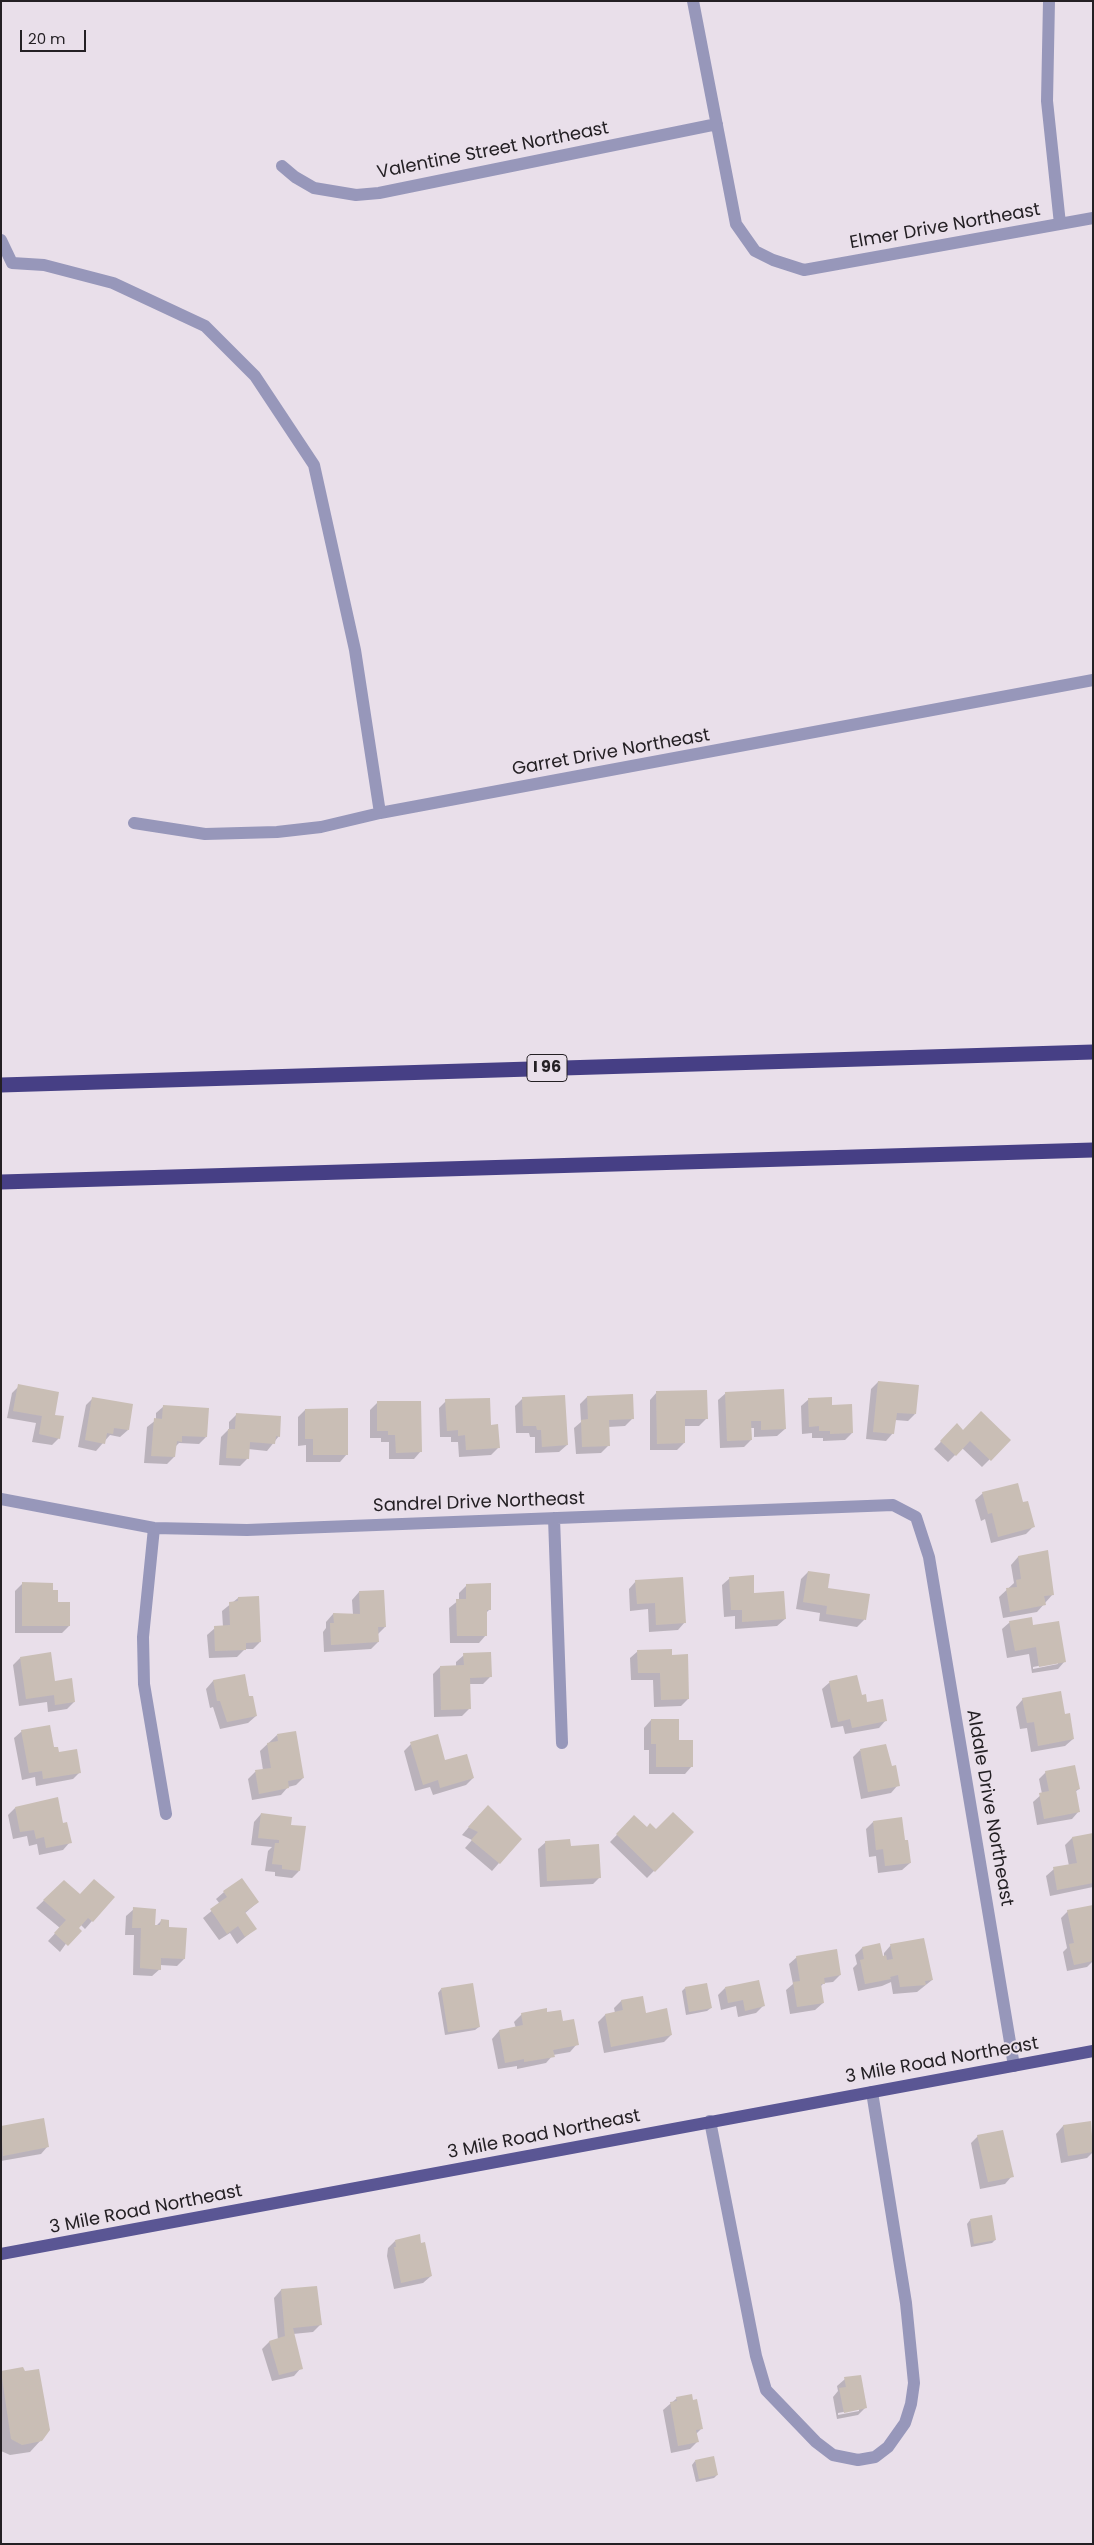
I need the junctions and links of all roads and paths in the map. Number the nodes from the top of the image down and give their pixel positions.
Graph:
1 (693, 1) edge
2 (1049, 1) edge
3 (717, 124) junction
4 (282, 166) dead end
5 (1093, 218) edge
6 (1060, 224) junction
7 (1, 240) edge
8 (1093, 680) edge
9 (380, 813) junction
10 (134, 823) dead end
11 (1093, 1052) edge
12 (1, 1085) edge
13 (1093, 1150) edge
14 (1, 1182) edge
15 (1, 1499) edge
16 (554, 1518) junction
17 (154, 1528) junction
18 (929, 1557) joint
19 (562, 1743) dead end
20 (166, 1814) dead end
21 (1093, 2051) edge
22 (1014, 2066) junction
23 (872, 2092) junction
24 (710, 2121) junction
25 (1, 2254) edge

1 - 3 street
2 - 6 street
3 - 4 street, Valentine Street Northeast
3 - 6 street, Elmer Drive Northeast
5 - 6 street, Elmer Drive Northeast
7 - 9 street
8 - 9 street, Garret Drive Northeast
9 - 10 street, Garret Drive Northeast
11 - 12 highway, I 96
13 - 14 highway
15 - 17 street, Sandrel Drive Northeast
16 - 17 street, Sandrel Drive Northeast
16 - 18 street, Sandrel Drive Northeast
16 - 19 street
17 - 20 street
18 - 22 street, Aldale Drive Northeast
21 - 22 main road, 3 Mile Road Northeast
22 - 23 main road, 3 Mile Road Northeast
23 - 24 main road, 3 Mile Road Northeast
23 - 24 street
24 - 25 main road, 3 Mile Road Northeast

